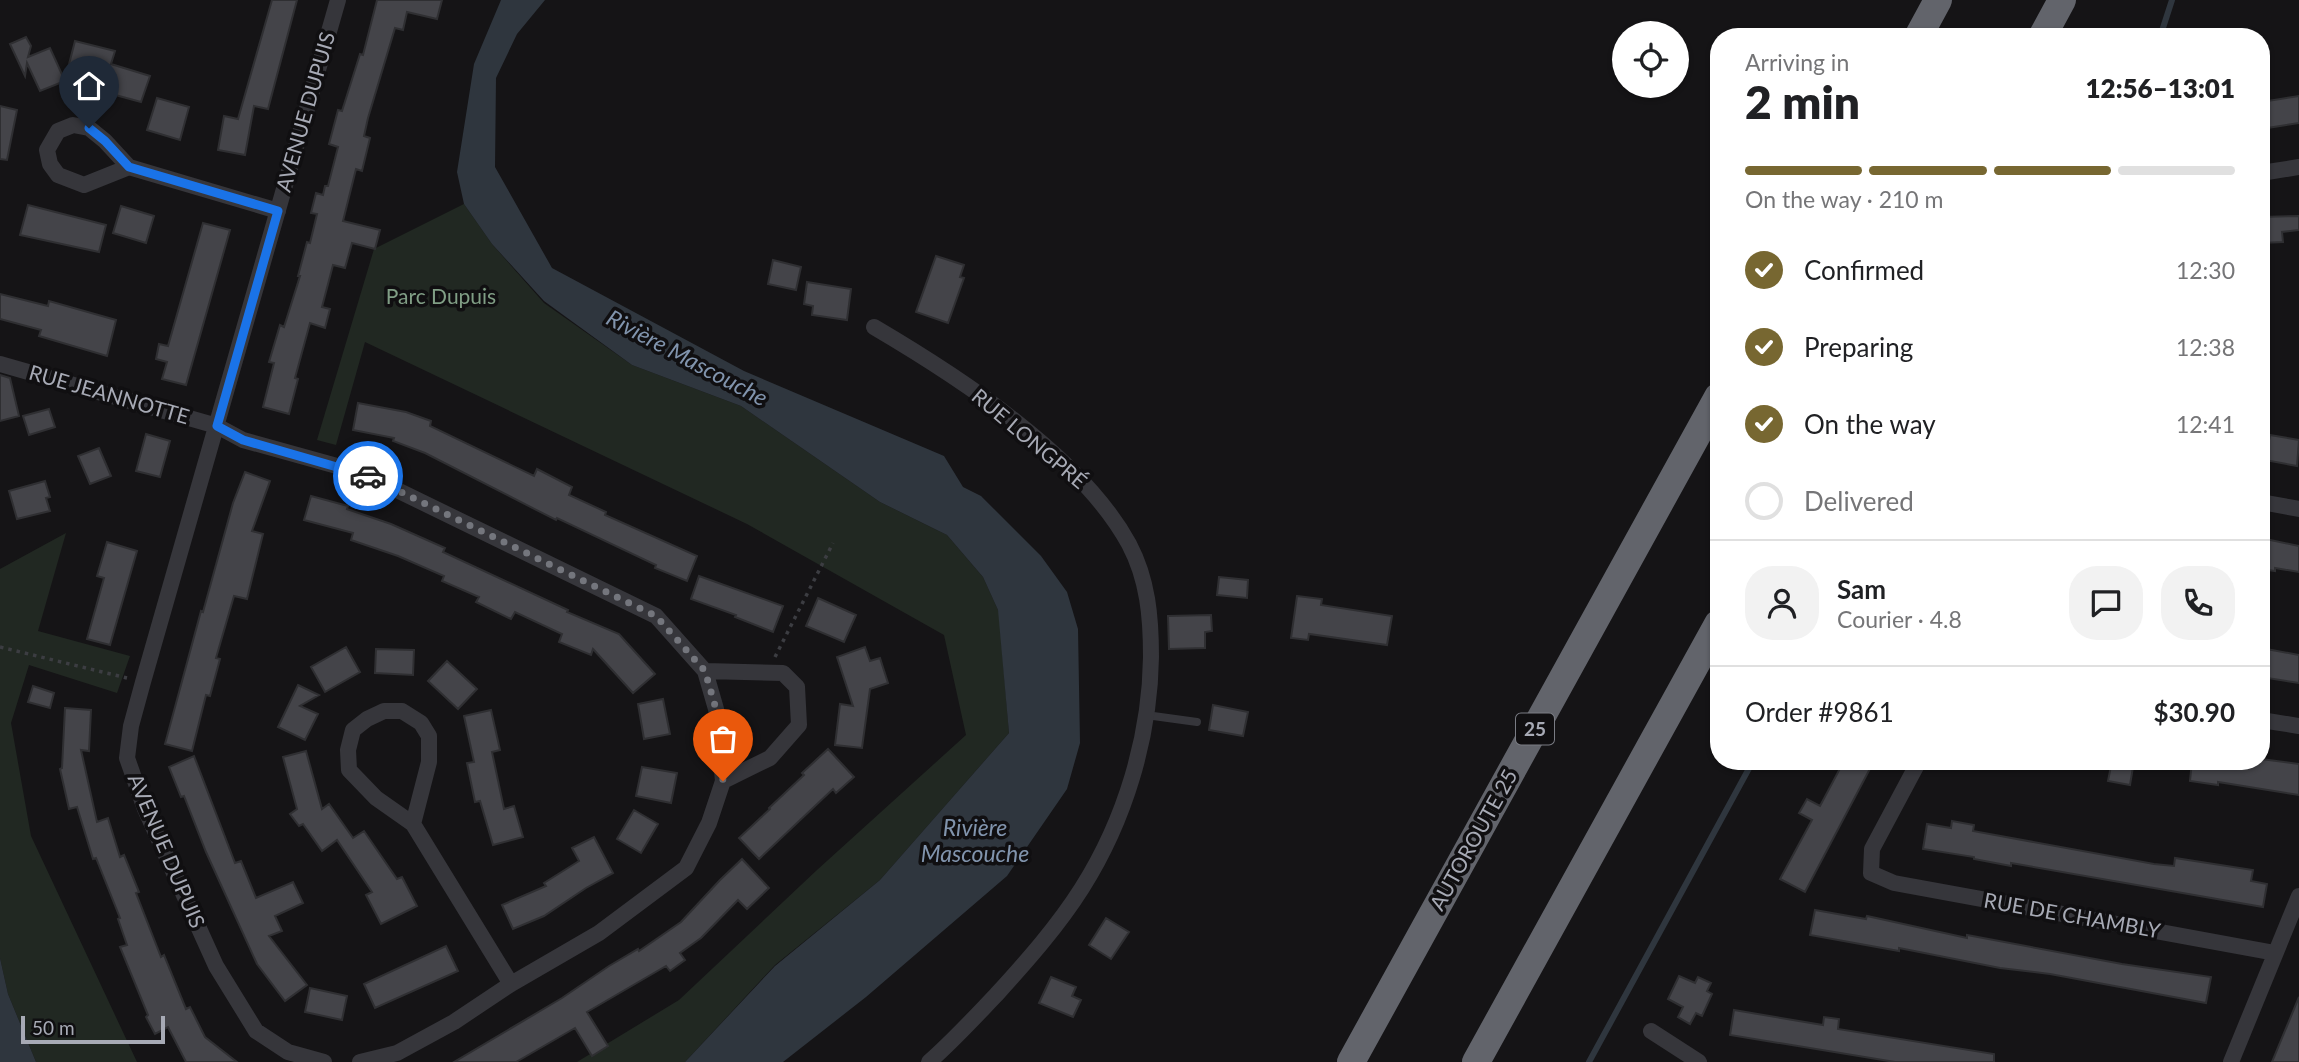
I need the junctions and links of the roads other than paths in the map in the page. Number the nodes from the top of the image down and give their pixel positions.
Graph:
1 (338, 0) edge
2 (1938, 0) edge
3 (2062, 0) edge
4 (1922, 28) edge
5 (2047, 28) edge
6 (129, 167) junction
7 (2299, 167) edge
8 (2270, 172) edge
9 (278, 211) junction
10 (874, 327) dead end
11 (0, 364) edge
12 (1710, 411) edge
13 (217, 426) junction
14 (2270, 504) edge
15 (2299, 509) edge
16 (1710, 638) edge
17 (705, 671) junction
18 (1146, 715) junction
19 (2270, 721) edge
20 (1196, 722) dead end
21 (2299, 726) edge
22 (1914, 770) edge
23 (723, 781) junction
24 (413, 824) junction
25 (2299, 896) edge
26 (2275, 953) junction
27 (511, 984) junction
28 (1651, 1031) dead end
29 (324, 1062) edge
30 (360, 1062) edge
31 (929, 1062) edge
32 (1351, 1062) edge
33 (1476, 1062) edge
34 (1699, 1062) edge
35 (2231, 1062) edge

1 - 9 street, AVENUE DUPUIS
2 - 4 highway
3 - 5 highway
6 - 6 street
6 - 9 street
7 - 8 street
9 - 13 street, AVENUE DUPUIS
10 - 18 street, RUE LONGPRÉ
11 - 13 street, RUE JEANNOTTE
12 - 32 highway, AUTOROUTE 25 / 25
13 - 17 street
13 - 29 street, AVENUE DUPUIS
14 - 15 street
16 - 33 highway
17 - 23 street
17 - 23 street
18 - 20 lane
18 - 31 street, RUE LONGPRÉ
19 - 21 street
22 - 26 street, RUE DE CHAMBLY
23 - 27 street
24 - 24 street
24 - 27 street
25 - 26 street
26 - 35 street
27 - 30 street
28 - 34 street

